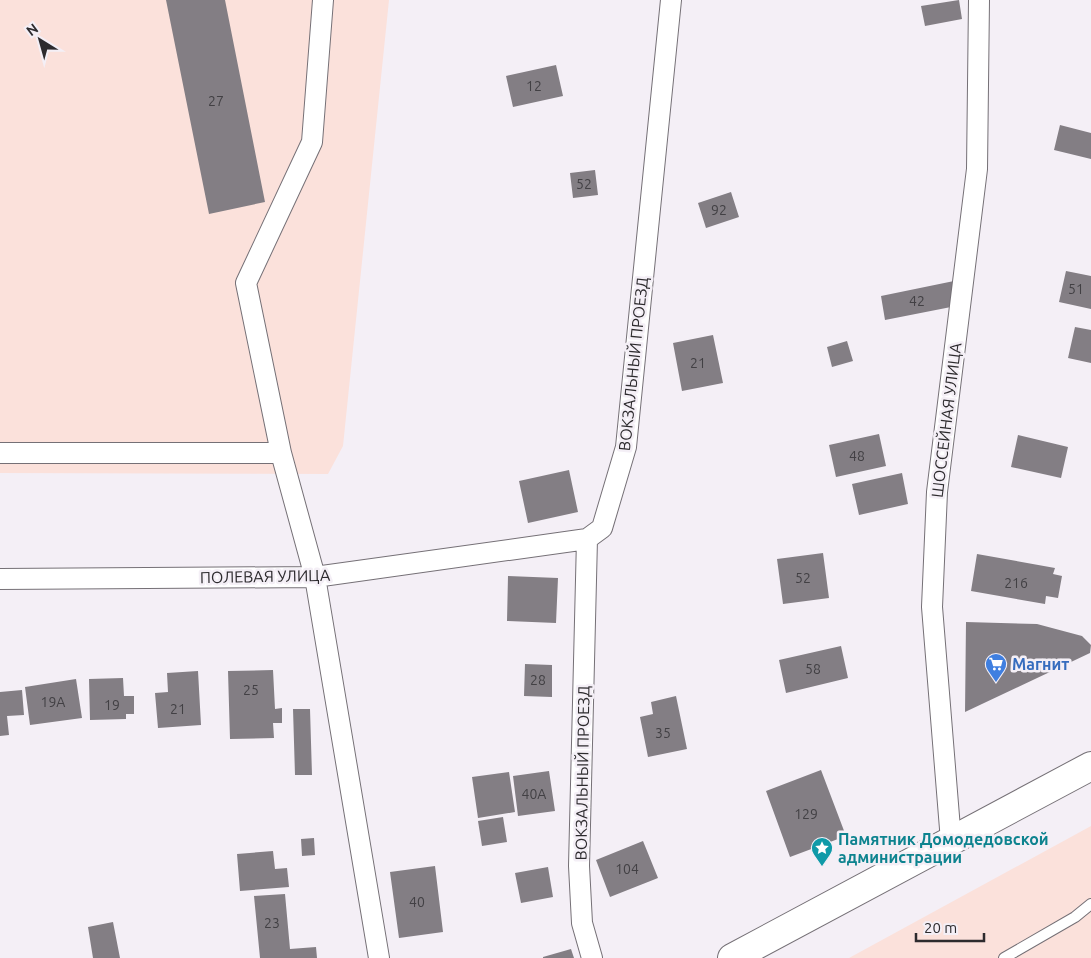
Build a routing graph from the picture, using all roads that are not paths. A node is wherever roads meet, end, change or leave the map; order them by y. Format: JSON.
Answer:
{"nodes":[{"id":1,"x":323,"y":0,"type":"edge"},
{"id":2,"x":671,"y":0,"type":"edge"},
{"id":3,"x":979,"y":0,"type":"edge"},
{"id":4,"x":0,"y":453,"type":"edge"},
{"id":5,"x":281,"y":454,"type":"junction"},
{"id":6,"x":587,"y":539,"type":"junction"},
{"id":7,"x":315,"y":577,"type":"junction"},
{"id":8,"x":0,"y":579,"type":"edge"},
{"id":9,"x":1091,"y":766,"type":"edge"},
{"id":10,"x":951,"y":841,"type":"junction"},
{"id":11,"x":1091,"y":904,"type":"edge"},
{"id":12,"x":379,"y":958,"type":"edge"},
{"id":13,"x":592,"y":958,"type":"edge"},
{"id":14,"x":732,"y":958,"type":"edge"},
{"id":15,"x":1004,"y":958,"type":"edge"}],
"edges":[{"from":1,"to":5,"type":"street"},
{"from":2,"to":6,"type":"street","name":"ВОКЗАЛЬНЫЙ ПРОЕЗД"},
{"from":3,"to":10,"type":"street","name":"ШОССЕЙНАЯ УЛИЦА"},
{"from":4,"to":5,"type":"street"},
{"from":5,"to":7,"type":"street"},
{"from":6,"to":7,"type":"street","name":"ПОЛЕВАЯ УЛИЦА"},
{"from":6,"to":13,"type":"street","name":"ВОКЗАЛЬНЫЙ ПРОЕЗД"},
{"from":7,"to":8,"type":"street","name":"ПОЛЕВАЯ УЛИЦА"},
{"from":7,"to":12,"type":"street"},
{"from":9,"to":10,"type":"main road"},
{"from":10,"to":14,"type":"main road"},
{"from":11,"to":15,"type":"lane"}]}
